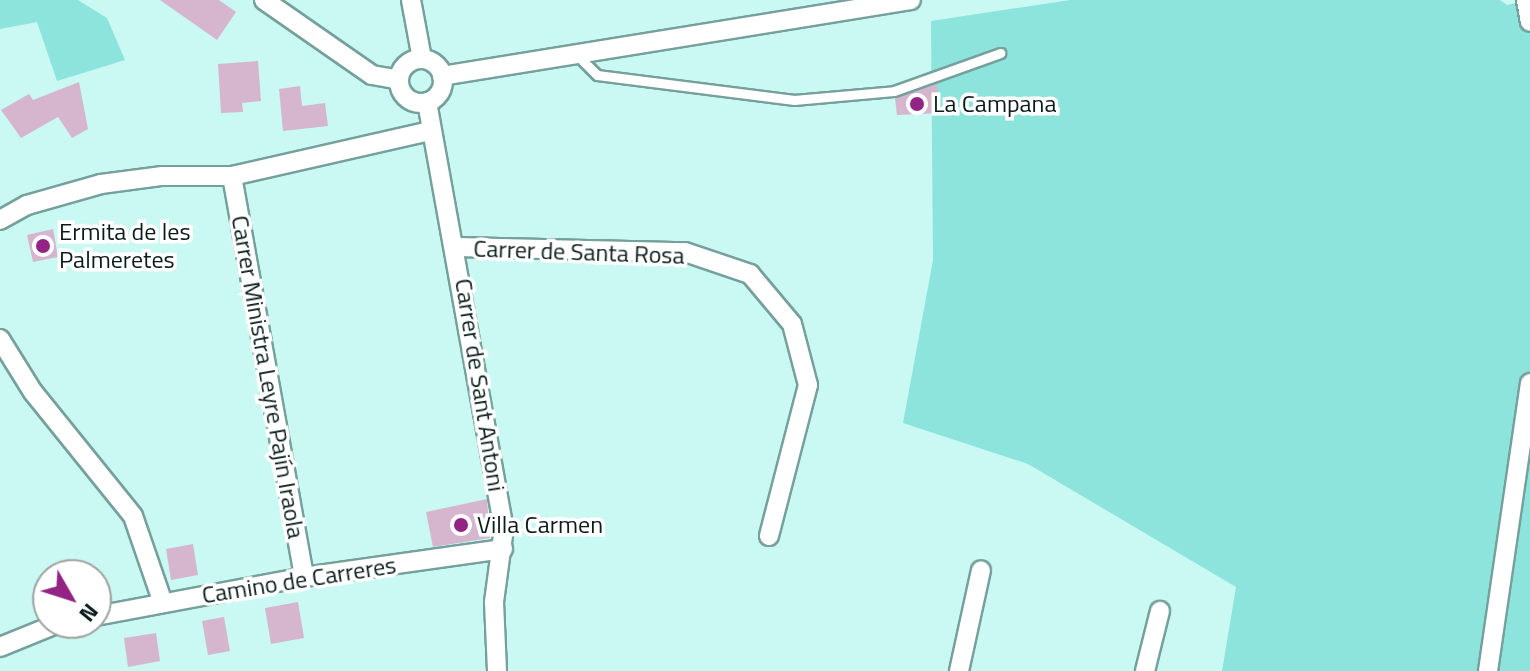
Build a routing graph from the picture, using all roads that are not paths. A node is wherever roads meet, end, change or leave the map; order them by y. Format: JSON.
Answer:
{"nodes":[{"id":1,"x":264,"y":0,"type":"edge"},
{"id":2,"x":411,"y":0,"type":"edge"},
{"id":3,"x":911,"y":0,"type":"edge"},
{"id":4,"x":1526,"y":0,"type":"edge"},
{"id":5,"x":1530,"y":22,"type":"edge"},
{"id":6,"x":1000,"y":53,"type":"dead end"},
{"id":7,"x":577,"y":55,"type":"junction"},
{"id":8,"x":422,"y":59,"type":"junction"},
{"id":9,"x":442,"y":76,"type":"junction"},
{"id":10,"x":399,"y":80,"type":"junction"},
{"id":11,"x":427,"y":102,"type":"junction"},
{"id":12,"x":430,"y":131,"type":"junction"},
{"id":13,"x":232,"y":176,"type":"junction"},
{"id":14,"x":0,"y":220,"type":"edge"},
{"id":15,"x":457,"y":247,"type":"junction"},
{"id":16,"x":0,"y":339,"type":"edge"},
{"id":17,"x":1530,"y":383,"type":"edge"},
{"id":18,"x":1523,"y":481,"type":"edge"},
{"id":19,"x":769,"y":536,"type":"dead end"},
{"id":20,"x":503,"y":549,"type":"junction"},
{"id":21,"x":981,"y":570,"type":"dead end"},
{"id":22,"x":304,"y":577,"type":"junction"},
{"id":23,"x":163,"y":603,"type":"junction"},
{"id":24,"x":1160,"y":611,"type":"dead end"},
{"id":25,"x":112,"y":613,"type":"edge"},
{"id":26,"x":32,"y":634,"type":"edge"},
{"id":27,"x":0,"y":647,"type":"edge"},
{"id":28,"x":497,"y":671,"type":"edge"},
{"id":29,"x":959,"y":671,"type":"edge"},
{"id":30,"x":1145,"y":671,"type":"edge"},
{"id":31,"x":1488,"y":671,"type":"edge"}],
"edges":[{"from":1,"to":10,"type":"street"},
{"from":2,"to":8,"type":"street"},
{"from":3,"to":7,"type":"street"},
{"from":4,"to":5,"type":"street"},
{"from":6,"to":7,"type":"lane"},
{"from":7,"to":9,"type":"street"},
{"from":8,"to":9,"type":"street"},
{"from":8,"to":10,"type":"street"},
{"from":9,"to":11,"type":"street"},
{"from":10,"to":11,"type":"street"},
{"from":11,"to":12,"type":"street","name":"Carrer de Sant Antoni"},
{"from":12,"to":13,"type":"street"},
{"from":12,"to":15,"type":"street","name":"Carrer de Sant Antoni"},
{"from":13,"to":14,"type":"street"},
{"from":13,"to":22,"type":"street","name":"Carrer Ministra Leyre Pajín Iraola"},
{"from":15,"to":19,"type":"street","name":"Carrer de Santa Rosa"},
{"from":15,"to":20,"type":"street","name":"Carrer de Sant Antoni"},
{"from":16,"to":23,"type":"street"},
{"from":17,"to":18,"type":"street"},
{"from":18,"to":31,"type":"street"},
{"from":20,"to":22,"type":"street","name":"Camino de Carreres"},
{"from":20,"to":28,"type":"street","name":"Carrer de Sant Antoni"},
{"from":21,"to":29,"type":"street"},
{"from":22,"to":23,"type":"street","name":"Camino de Carreres"},
{"from":23,"to":25,"type":"street","name":"Camino de Carreres"},
{"from":24,"to":30,"type":"street"},
{"from":26,"to":27,"type":"street"}]}
